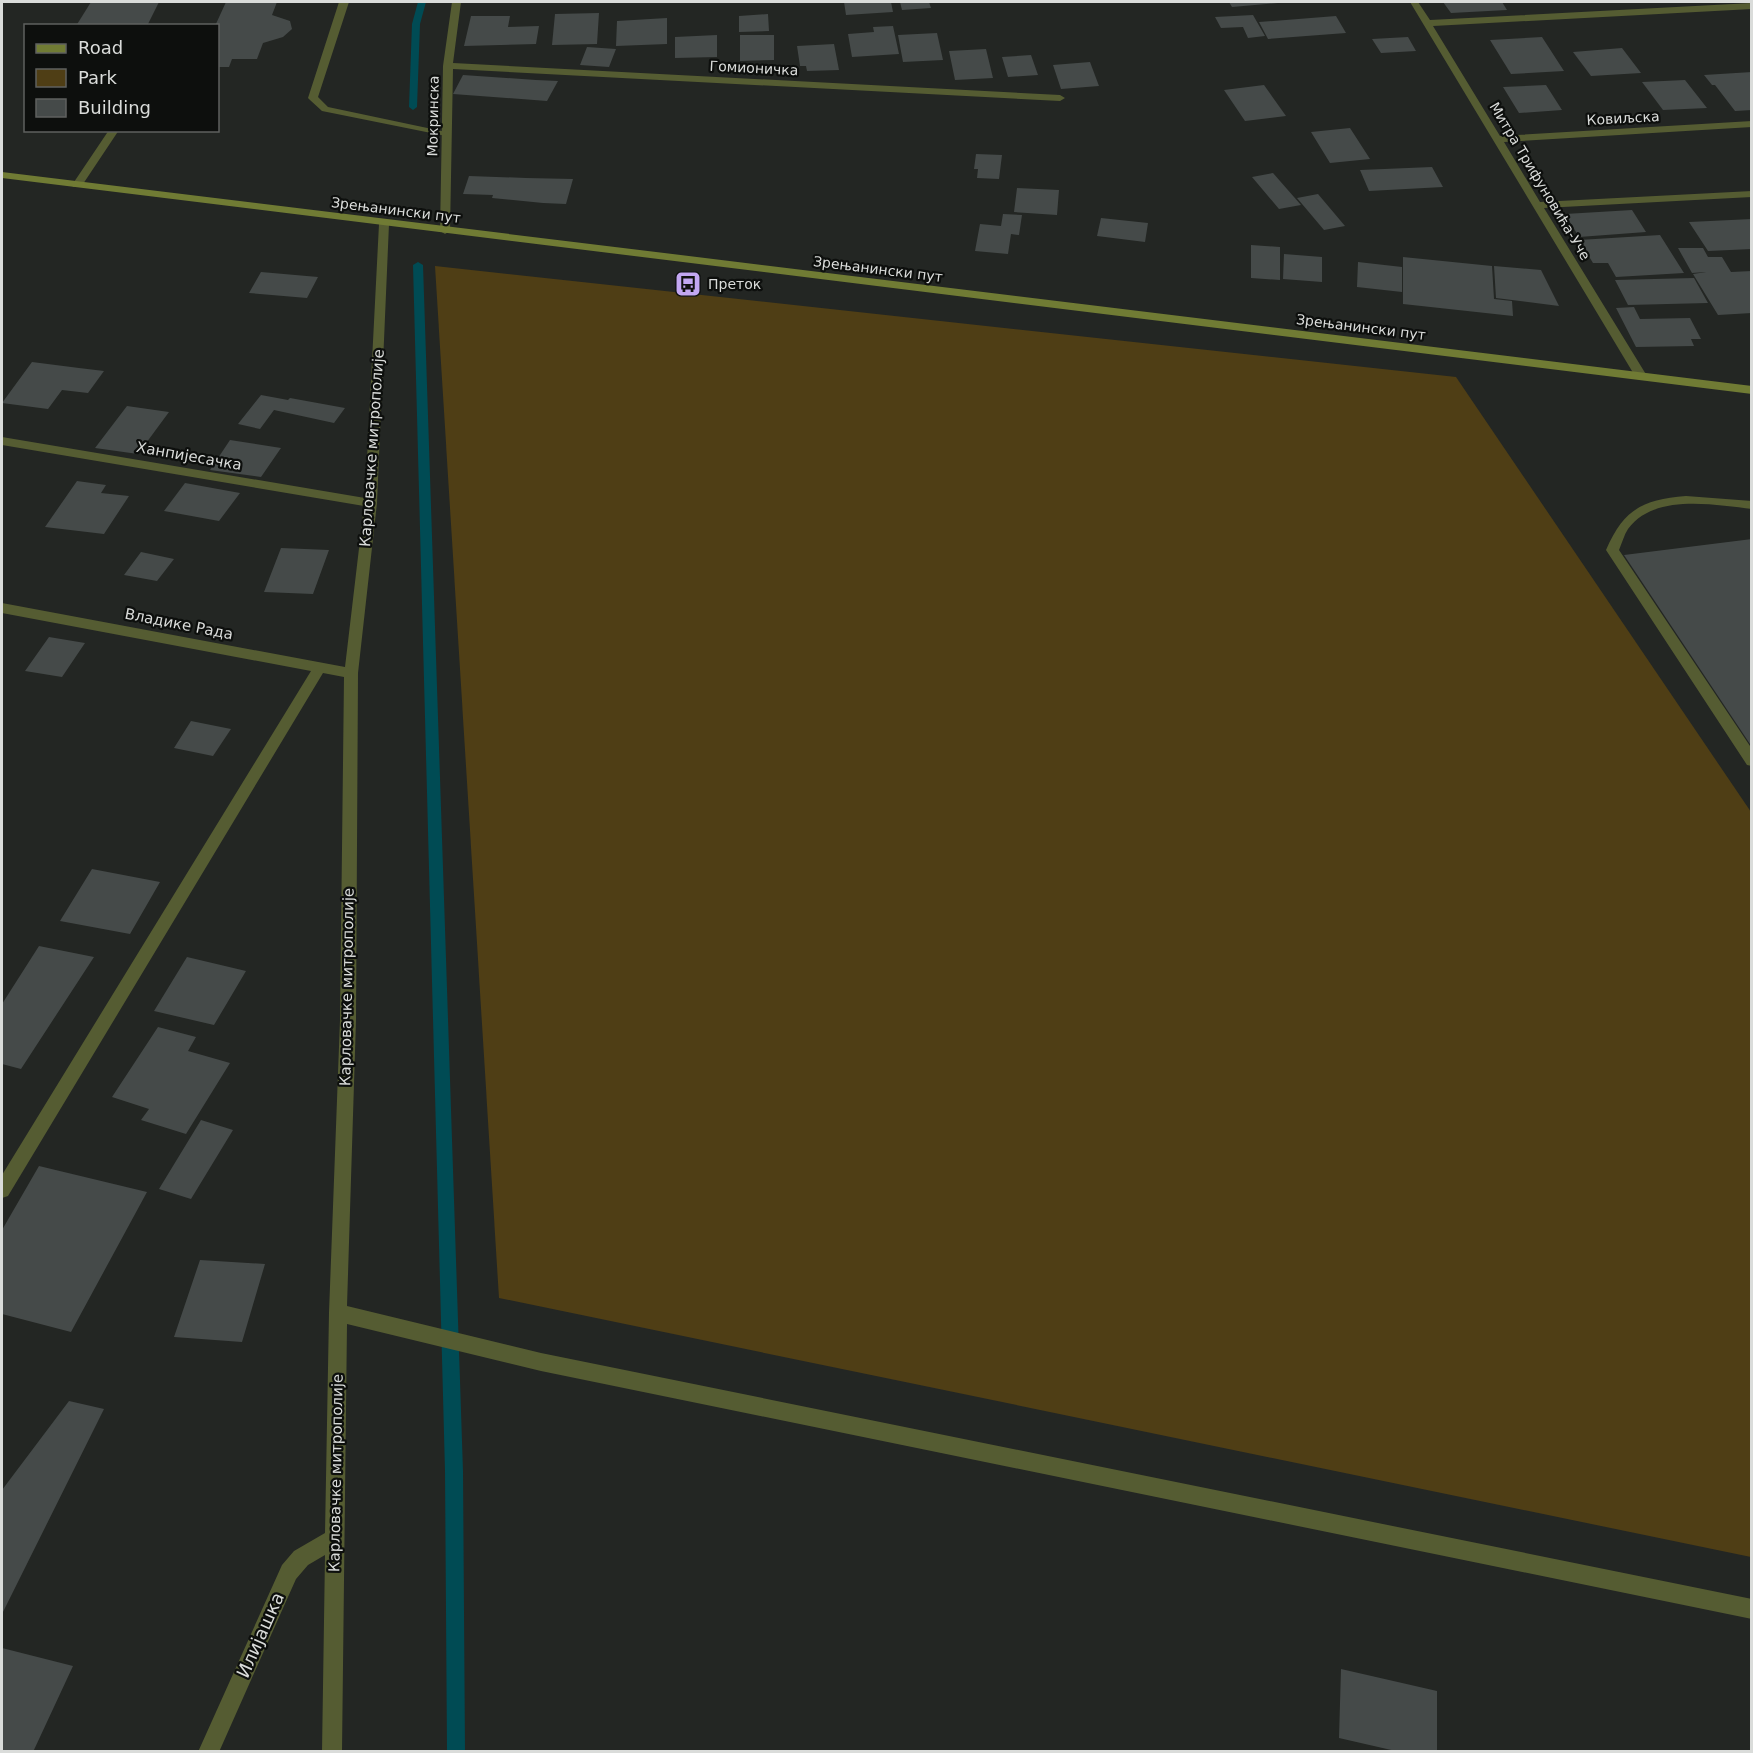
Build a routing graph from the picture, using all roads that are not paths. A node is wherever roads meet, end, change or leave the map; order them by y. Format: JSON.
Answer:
{"nodes":[{"id":1,"x":344,"y":2,"type":"edge"},
{"id":2,"x":456,"y":2,"type":"edge"},
{"id":3,"x":1414,"y":2,"type":"edge"},
{"id":4,"x":1752,"y":6,"type":"edge"},
{"id":5,"x":1429,"y":23,"type":"junction"},
{"id":6,"x":448,"y":66,"type":"junction"},
{"id":7,"x":1060,"y":98,"type":"dead end"},
{"id":8,"x":1752,"y":124,"type":"edge"},
{"id":9,"x":113,"y":132,"type":"edge"},
{"id":10,"x":447,"y":135,"type":"junction"},
{"id":11,"x":1497,"y":139,"type":"junction"},
{"id":12,"x":2,"y":175,"type":"edge"},
{"id":13,"x":77,"y":184,"type":"junction"},
{"id":14,"x":1752,"y":194,"type":"edge"},
{"id":15,"x":1536,"y":205,"type":"junction"},
{"id":16,"x":384,"y":224,"type":"junction"},
{"id":17,"x":445,"y":231,"type":"junction"},
{"id":18,"x":1641,"y":376,"type":"junction"},
{"id":19,"x":1752,"y":390,"type":"edge"},
{"id":20,"x":2,"y":441,"type":"edge"},
{"id":21,"x":371,"y":503,"type":"junction"},
{"id":22,"x":1752,"y":505,"type":"edge"},
{"id":23,"x":2,"y":608,"type":"edge"},
{"id":24,"x":320,"y":667,"type":"junction"},
{"id":25,"x":351,"y":673,"type":"junction"},
{"id":26,"x":1752,"y":761,"type":"edge"},
{"id":27,"x":2,"y":1191,"type":"edge"},
{"id":28,"x":338,"y":1313,"type":"junction"},
{"id":29,"x":335,"y":1538,"type":"junction"},
{"id":30,"x":1752,"y":1609,"type":"edge"},
{"id":31,"x":208,"y":1752,"type":"edge"},
{"id":32,"x":332,"y":1752,"type":"edge"}],
"edges":[{"from":1,"to":10,"type":"street"},
{"from":2,"to":6,"type":"street","name":"Мокринска"},
{"from":3,"to":5,"type":"street","name":"Митра Трифуновића-Уче"},
{"from":4,"to":5,"type":"street"},
{"from":5,"to":11,"type":"street","name":"Митра Трифуновића-Уче"},
{"from":6,"to":7,"type":"street","name":"Гомионичка"},
{"from":6,"to":10,"type":"street","name":"Мокринска"},
{"from":8,"to":11,"type":"street","name":"Ковиљска"},
{"from":9,"to":13,"type":"street"},
{"from":10,"to":17,"type":"street","name":"Мокринска"},
{"from":11,"to":15,"type":"street","name":"Митра Трифуновића-Уче"},
{"from":12,"to":13,"type":"main road","name":"Зрењанински пут"},
{"from":13,"to":16,"type":"main road","name":"Зрењанински пут"},
{"from":14,"to":15,"type":"street"},
{"from":15,"to":18,"type":"street","name":"Митра Трифуновића-Уче"},
{"from":16,"to":17,"type":"main road","name":"Зрењанински пут"},
{"from":16,"to":21,"type":"street","name":"Карловачке митрополије"},
{"from":17,"to":18,"type":"main road","name":"Зрењанински пут"},
{"from":18,"to":19,"type":"main road","name":"Зрењанински пут"},
{"from":20,"to":21,"type":"street","name":"Ханпијесачка"},
{"from":21,"to":25,"type":"street","name":"Карловачке митрополије"},
{"from":22,"to":26,"type":"street"},
{"from":23,"to":24,"type":"street","name":"Владике Рада"},
{"from":24,"to":25,"type":"street","name":"Владике Рада"},
{"from":24,"to":27,"type":"street"},
{"from":25,"to":28,"type":"street","name":"Карловачке митрополије"},
{"from":28,"to":29,"type":"street","name":"Карловачке митрополије"},
{"from":28,"to":30,"type":"street"},
{"from":29,"to":31,"type":"street","name":"Илијашка"},
{"from":29,"to":32,"type":"street","name":"Карловачке митрополије"}]}
